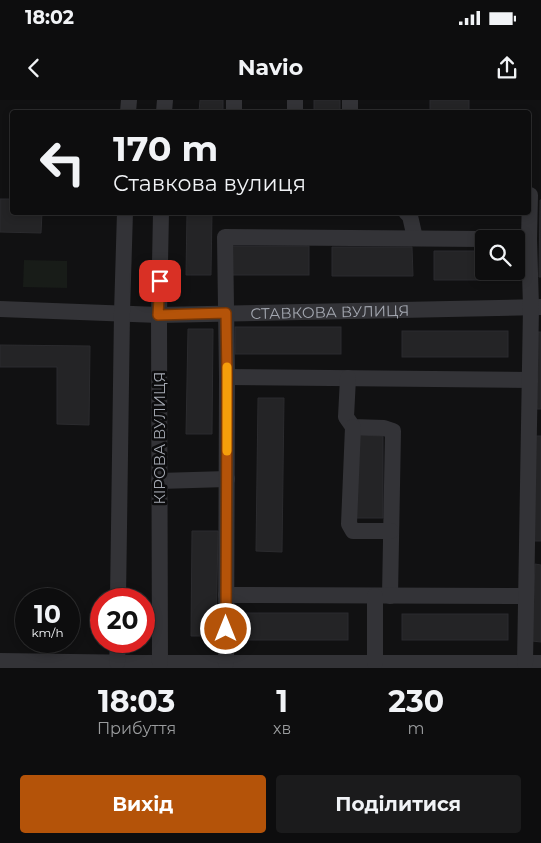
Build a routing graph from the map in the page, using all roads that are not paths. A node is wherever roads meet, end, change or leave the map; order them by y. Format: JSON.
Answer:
{"nodes":[{"id":1,"x":125,"y":215,"type":"edge"},
{"id":2,"x":161,"y":215,"type":"edge"},
{"id":3,"x":409,"y":215,"type":"edge"},
{"id":4,"x":527,"y":215,"type":"edge"},
{"id":5,"x":524,"y":230,"type":"edge"},
{"id":6,"x":415,"y":238,"type":"junction"},
{"id":7,"x":475,"y":239,"type":"edge"},
{"id":8,"x":525,"y":249,"type":"edge"},
{"id":9,"x":536,"y":307,"type":"edge"},
{"id":10,"x":0,"y":309,"type":"edge"},
{"id":11,"x":122,"y":313,"type":"junction"},
{"id":12,"x":226,"y":313,"type":"junction"},
{"id":13,"x":158,"y":315,"type":"junction"},
{"id":14,"x":227,"y":377,"type":"junction"},
{"id":15,"x":348,"y":378,"type":"junction"},
{"id":16,"x":530,"y":380,"type":"junction"},
{"id":17,"x":353,"y":427,"type":"junction"},
{"id":18,"x":227,"y":479,"type":"junction"},
{"id":19,"x":159,"y":481,"type":"junction"},
{"id":20,"x":391,"y":531,"type":"junction"},
{"id":21,"x":118,"y":588,"type":"edge"},
{"id":22,"x":226,"y":595,"type":"junction"},
{"id":23,"x":383,"y":596,"type":"junction"},
{"id":24,"x":526,"y":596,"type":"junction"},
{"id":25,"x":118,"y":653,"type":"edge"},
{"id":26,"x":0,"y":661,"type":"edge"},
{"id":27,"x":118,"y":662,"type":"junction"},
{"id":28,"x":160,"y":663,"type":"junction"},
{"id":29,"x":226,"y":663,"type":"junction"},
{"id":30,"x":375,"y":663,"type":"junction"},
{"id":31,"x":533,"y":663,"type":"edge"},
{"id":32,"x":143,"y":665,"type":"edge"}],
"edges":[{"from":1,"to":11,"type":"street"},
{"from":2,"to":13,"type":"street","name":"КІРОВА ВУЛИЦЯ"},
{"from":3,"to":6,"type":"street"},
{"from":4,"to":5,"type":"street"},
{"from":6,"to":7,"type":"street"},
{"from":6,"to":12,"type":"street"},
{"from":8,"to":9,"type":"street"},
{"from":9,"to":12,"type":"street","name":"СТАВКОВА ВУЛИЦЯ"},
{"from":9,"to":16,"type":"street"},
{"from":10,"to":11,"type":"street","name":"СТАВКОВА ВУЛИЦЯ"},
{"from":11,"to":13,"type":"street","name":"СТАВКОВА ВУЛИЦЯ"},
{"from":11,"to":21,"type":"street"},
{"from":12,"to":13,"type":"street","name":"СТАВКОВА ВУЛИЦЯ"},
{"from":12,"to":14,"type":"street"},
{"from":13,"to":19,"type":"street","name":"КІРОВА ВУЛИЦЯ"},
{"from":14,"to":15,"type":"street"},
{"from":14,"to":18,"type":"street"},
{"from":15,"to":16,"type":"street"},
{"from":15,"to":17,"type":"street"},
{"from":16,"to":24,"type":"street"},
{"from":17,"to":20,"type":"street"},
{"from":17,"to":20,"type":"street"},
{"from":18,"to":19,"type":"street"},
{"from":18,"to":22,"type":"street"},
{"from":19,"to":28,"type":"street","name":"КІРОВА ВУЛИЦЯ"},
{"from":20,"to":23,"type":"street"},
{"from":22,"to":23,"type":"street"},
{"from":22,"to":29,"type":"street"},
{"from":23,"to":24,"type":"street"},
{"from":23,"to":30,"type":"street"},
{"from":24,"to":31,"type":"street"},
{"from":25,"to":27,"type":"street"},
{"from":26,"to":27,"type":"street"},
{"from":27,"to":32,"type":"street"},
{"from":28,"to":29,"type":"street"},
{"from":28,"to":32,"type":"street"},
{"from":29,"to":30,"type":"street"},
{"from":30,"to":31,"type":"street"}]}
